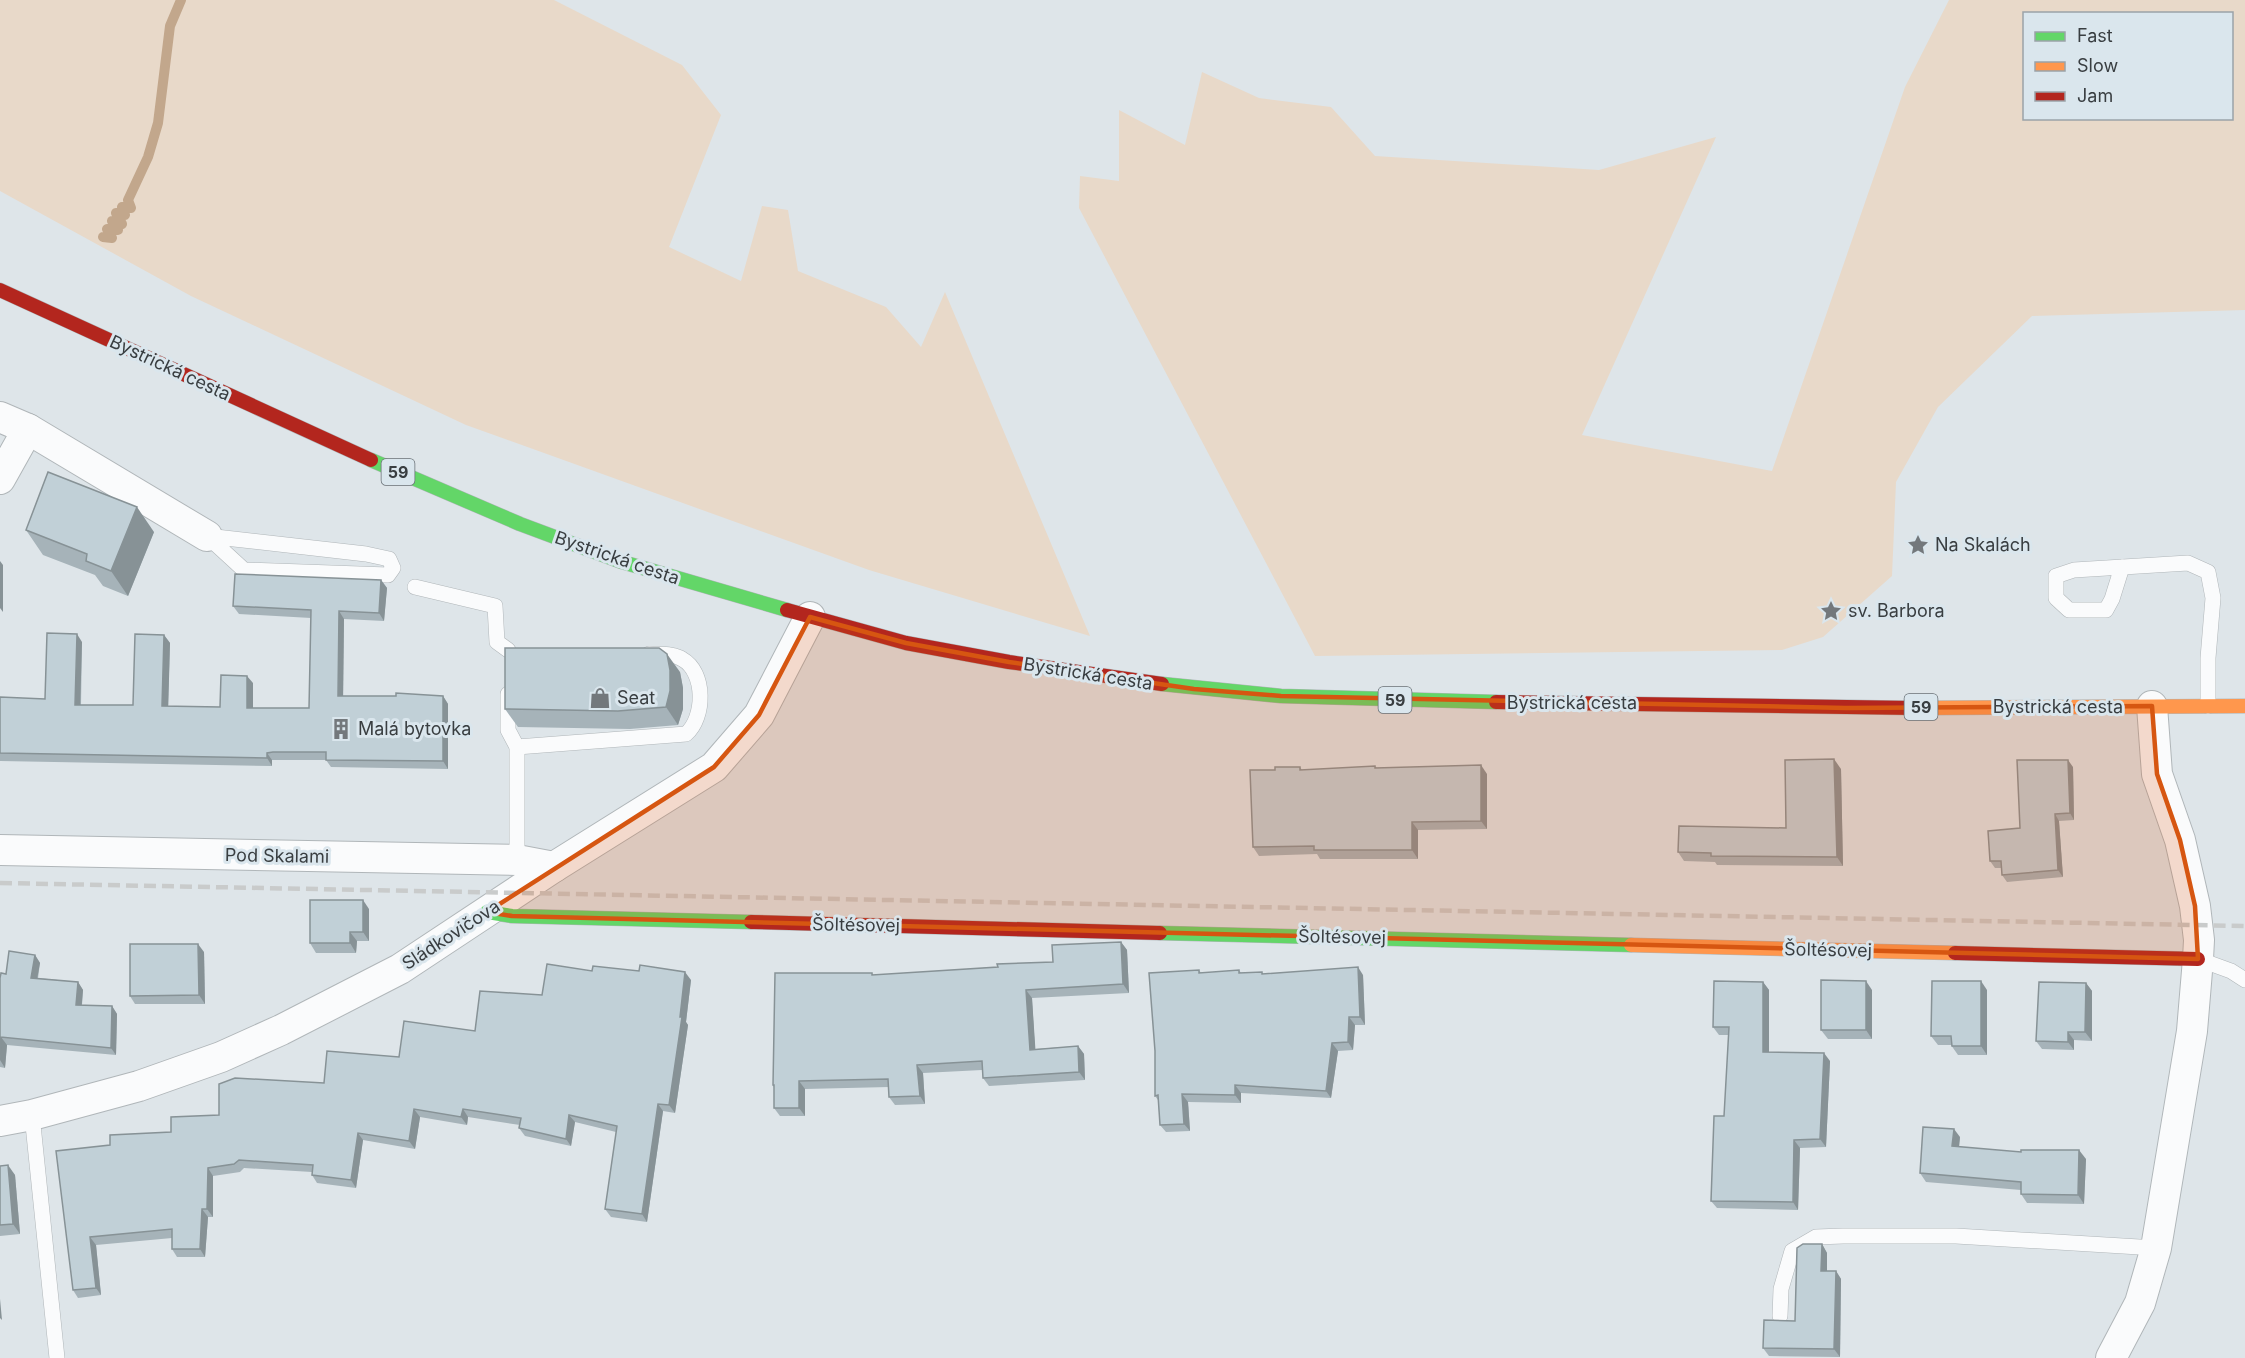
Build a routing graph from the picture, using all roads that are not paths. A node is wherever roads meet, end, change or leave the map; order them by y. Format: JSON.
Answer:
{"nodes":[{"id":1,"x":0,"y":290,"type":"edge"},
{"id":2,"x":0,"y":417,"type":"edge"},
{"id":3,"x":28,"y":429,"type":"junction"},
{"id":4,"x":0,"y":479,"type":"edge"},
{"id":5,"x":207,"y":536,"type":"junction"},
{"id":6,"x":2122,"y":567,"type":"junction"},
{"id":7,"x":415,"y":587,"type":"dead end"},
{"id":8,"x":810,"y":617,"type":"junction"},
{"id":9,"x":639,"y":653,"type":"edge"},
{"id":10,"x":512,"y":654,"type":"edge"},
{"id":11,"x":508,"y":685,"type":"edge"},
{"id":12,"x":2152,"y":706,"type":"junction"},
{"id":13,"x":2208,"y":706,"type":"junction"},
{"id":14,"x":2245,"y":706,"type":"edge"},
{"id":15,"x":517,"y":747,"type":"junction"},
{"id":16,"x":0,"y":850,"type":"edge"},
{"id":17,"x":517,"y":860,"type":"junction"},
{"id":18,"x":554,"y":867,"type":"junction"},
{"id":19,"x":487,"y":912,"type":"junction"},
{"id":20,"x":2198,"y":959,"type":"junction"},
{"id":21,"x":2245,"y":980,"type":"edge"},
{"id":22,"x":32,"y":1115,"type":"junction"},
{"id":23,"x":0,"y":1121,"type":"edge"},
{"id":24,"x":2156,"y":1248,"type":"junction"},
{"id":25,"x":1780,"y":1316,"type":"dead end"},
{"id":26,"x":57,"y":1358,"type":"edge"},
{"id":27,"x":2111,"y":1358,"type":"edge"}],
"edges":[{"from":1,"to":8,"type":"main road","name":"Bystrická cesta","number":"59"},
{"from":2,"to":3,"type":"street"},
{"from":3,"to":4,"type":"street"},
{"from":3,"to":5,"type":"street"},
{"from":5,"to":5,"type":"lane"},
{"from":6,"to":6,"type":"lane"},
{"from":6,"to":13,"type":"lane"},
{"from":7,"to":10,"type":"lane"},
{"from":8,"to":12,"type":"main road","name":"Bystrická cesta","number":"59"},
{"from":8,"to":18,"type":"street","name":"Sládkovičova"},
{"from":9,"to":15,"type":"lane"},
{"from":11,"to":15,"type":"lane"},
{"from":12,"to":13,"type":"main road","name":"Bystrická cesta","number":"59"},
{"from":12,"to":20,"type":"street"},
{"from":13,"to":14,"type":"main road","name":"Bystrická cesta","number":"59"},
{"from":15,"to":17,"type":"lane"},
{"from":16,"to":17,"type":"street","name":"Pod Skalami"},
{"from":17,"to":18,"type":"street","name":"Pod Skalami"},
{"from":18,"to":19,"type":"street","name":"Sládkovičova"},
{"from":19,"to":20,"type":"main road","name":"Šoltésovej"},
{"from":19,"to":22,"type":"street","name":"Sládkovičova"},
{"from":20,"to":21,"type":"lane"},
{"from":20,"to":24,"type":"street"},
{"from":22,"to":23,"type":"street","name":"Sládkovičova"},
{"from":22,"to":26,"type":"lane"},
{"from":24,"to":25,"type":"lane"},
{"from":24,"to":27,"type":"street"}]}
